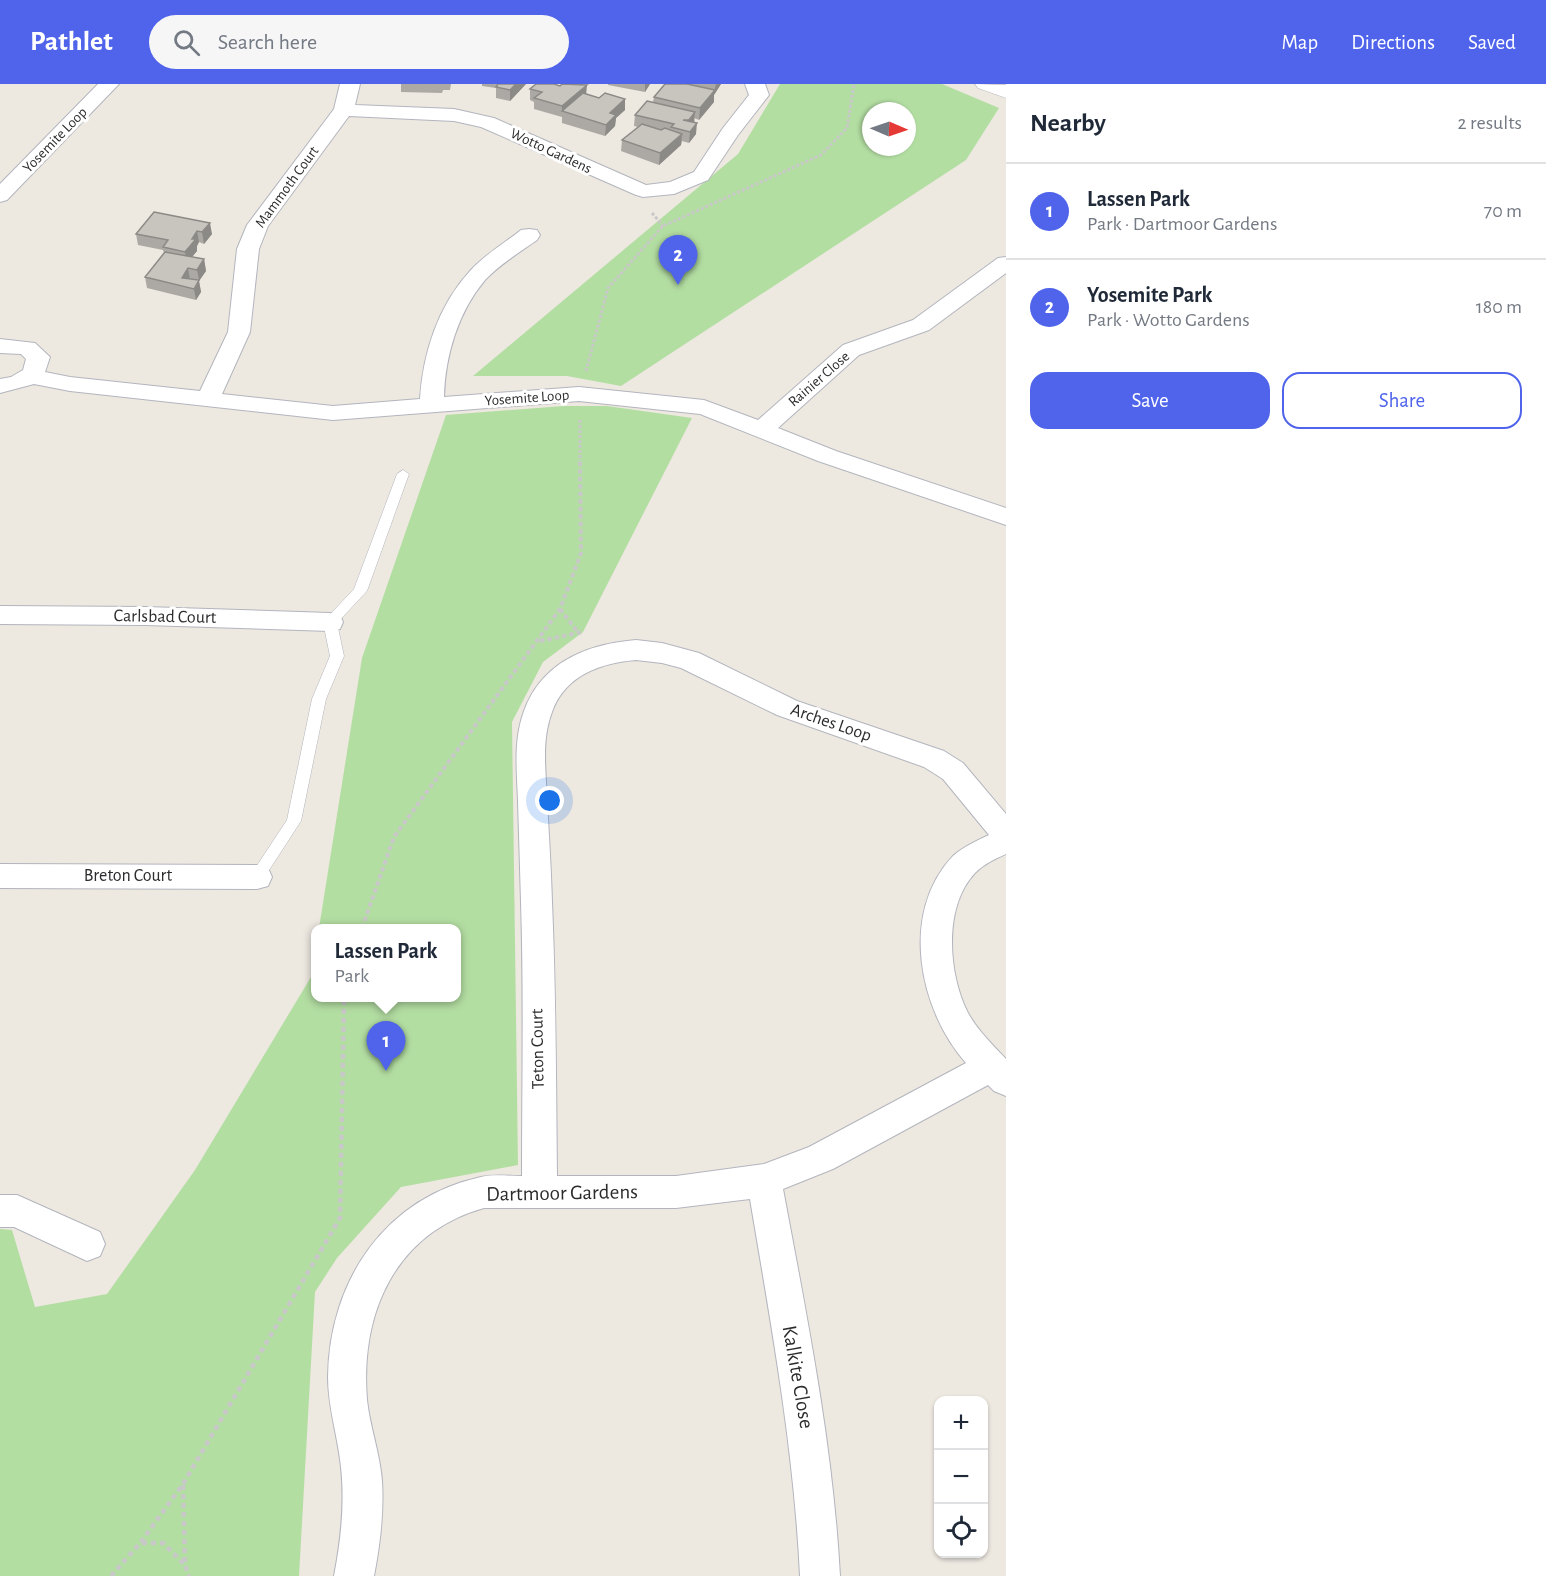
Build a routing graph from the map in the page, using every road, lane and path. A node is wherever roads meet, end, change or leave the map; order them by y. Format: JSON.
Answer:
{"nodes":[{"id":1,"x":109,"y":84,"type":"edge"},
{"id":2,"x":350,"y":84,"type":"edge"},
{"id":3,"x":755,"y":84,"type":"edge"},
{"id":4,"x":854,"y":84,"type":"edge"},
{"id":5,"x":985,"y":84,"type":"edge"},
{"id":6,"x":1006,"y":92,"type":"edge"},
{"id":7,"x":344,"y":110,"type":"junction"},
{"id":8,"x":0,"y":196,"type":"edge"},
{"id":9,"x":529,"y":235,"type":"dead end"},
{"id":10,"x":1006,"y":263,"type":"edge"},
{"id":11,"x":0,"y":346,"type":"edge"},
{"id":12,"x":31,"y":376,"type":"junction"},
{"id":13,"x":0,"y":386,"type":"edge"},
{"id":14,"x":579,"y":394,"type":"junction"},
{"id":15,"x":208,"y":399,"type":"junction"},
{"id":16,"x":432,"y":406,"type":"junction"},
{"id":17,"x":761,"y":430,"type":"junction"},
{"id":18,"x":403,"y":474,"type":"dead end"},
{"id":19,"x":1006,"y":517,"type":"edge"},
{"id":20,"x":560,"y":609,"type":"junction"},
{"id":21,"x":0,"y":615,"type":"edge"},
{"id":22,"x":330,"y":622,"type":"junction"},
{"id":23,"x":577,"y":631,"type":"dead end"},
{"id":24,"x":1006,"y":835,"type":"edge"},
{"id":25,"x":1006,"y":840,"type":"edge"},
{"id":26,"x":0,"y":876,"type":"edge"},
{"id":27,"x":256,"y":877,"type":"joint"},
{"id":28,"x":537,"y":905,"type":"joint"},
{"id":29,"x":363,"y":924,"type":"edge"},
{"id":30,"x":344,"y":1002,"type":"edge"},
{"id":31,"x":999,"y":1073,"type":"edge"},
{"id":32,"x":764,"y":1180,"type":"junction"},
{"id":33,"x":540,"y":1192,"type":"junction"},
{"id":34,"x":0,"y":1211,"type":"edge"},
{"id":35,"x":87,"y":1244,"type":"dead end"},
{"id":36,"x":183,"y":1484,"type":"junction"},
{"id":37,"x":141,"y":1542,"type":"junction"},
{"id":38,"x":185,"y":1565,"type":"junction"},
{"id":39,"x":111,"y":1576,"type":"edge"},
{"id":40,"x":189,"y":1576,"type":"edge"},
{"id":41,"x":354,"y":1576,"type":"edge"},
{"id":42,"x":820,"y":1576,"type":"edge"}],
"edges":[{"from":1,"to":8,"type":"street","name":"Yosemite Loop"},
{"from":2,"to":7,"type":"street","name":"Mammoth Court"},
{"from":3,"to":7,"type":"street","name":"Wotto Gardens"},
{"from":4,"to":14,"type":"path"},
{"from":5,"to":6,"type":"main road"},
{"from":7,"to":15,"type":"street","name":"Mammoth Court"},
{"from":9,"to":16,"type":"street"},
{"from":10,"to":17,"type":"street","name":"Rainier Close"},
{"from":11,"to":12,"type":"street"},
{"from":12,"to":13,"type":"street"},
{"from":12,"to":15,"type":"street","name":"Yosemite Loop"},
{"from":14,"to":16,"type":"street","name":"Yosemite Loop"},
{"from":14,"to":17,"type":"street","name":"Yosemite Loop"},
{"from":14,"to":20,"type":"path"},
{"from":15,"to":16,"type":"street","name":"Yosemite Loop"},
{"from":17,"to":19,"type":"street","name":"Yosemite Loop"},
{"from":18,"to":22,"type":"lane"},
{"from":20,"to":23,"type":"path"},
{"from":20,"to":29,"type":"path"},
{"from":21,"to":22,"type":"street","name":"Carlsbad Court"},
{"from":22,"to":27,"type":"lane"},
{"from":24,"to":28,"type":"street","name":"Arches Loop"},
{"from":25,"to":31,"type":"street"},
{"from":26,"to":27,"type":"street","name":"Breton Court"},
{"from":28,"to":33,"type":"street","name":"Teton Court"},
{"from":30,"to":36,"type":"path"},
{"from":31,"to":32,"type":"street","name":"Dartmoor Gardens"},
{"from":32,"to":33,"type":"street","name":"Dartmoor Gardens"},
{"from":32,"to":42,"type":"street","name":"Kalkite Close"},
{"from":33,"to":41,"type":"street","name":"Dartmoor Gardens"},
{"from":34,"to":35,"type":"street"},
{"from":36,"to":37,"type":"path"},
{"from":36,"to":38,"type":"path"},
{"from":37,"to":38,"type":"path"},
{"from":37,"to":39,"type":"path"},
{"from":38,"to":40,"type":"path"}]}
